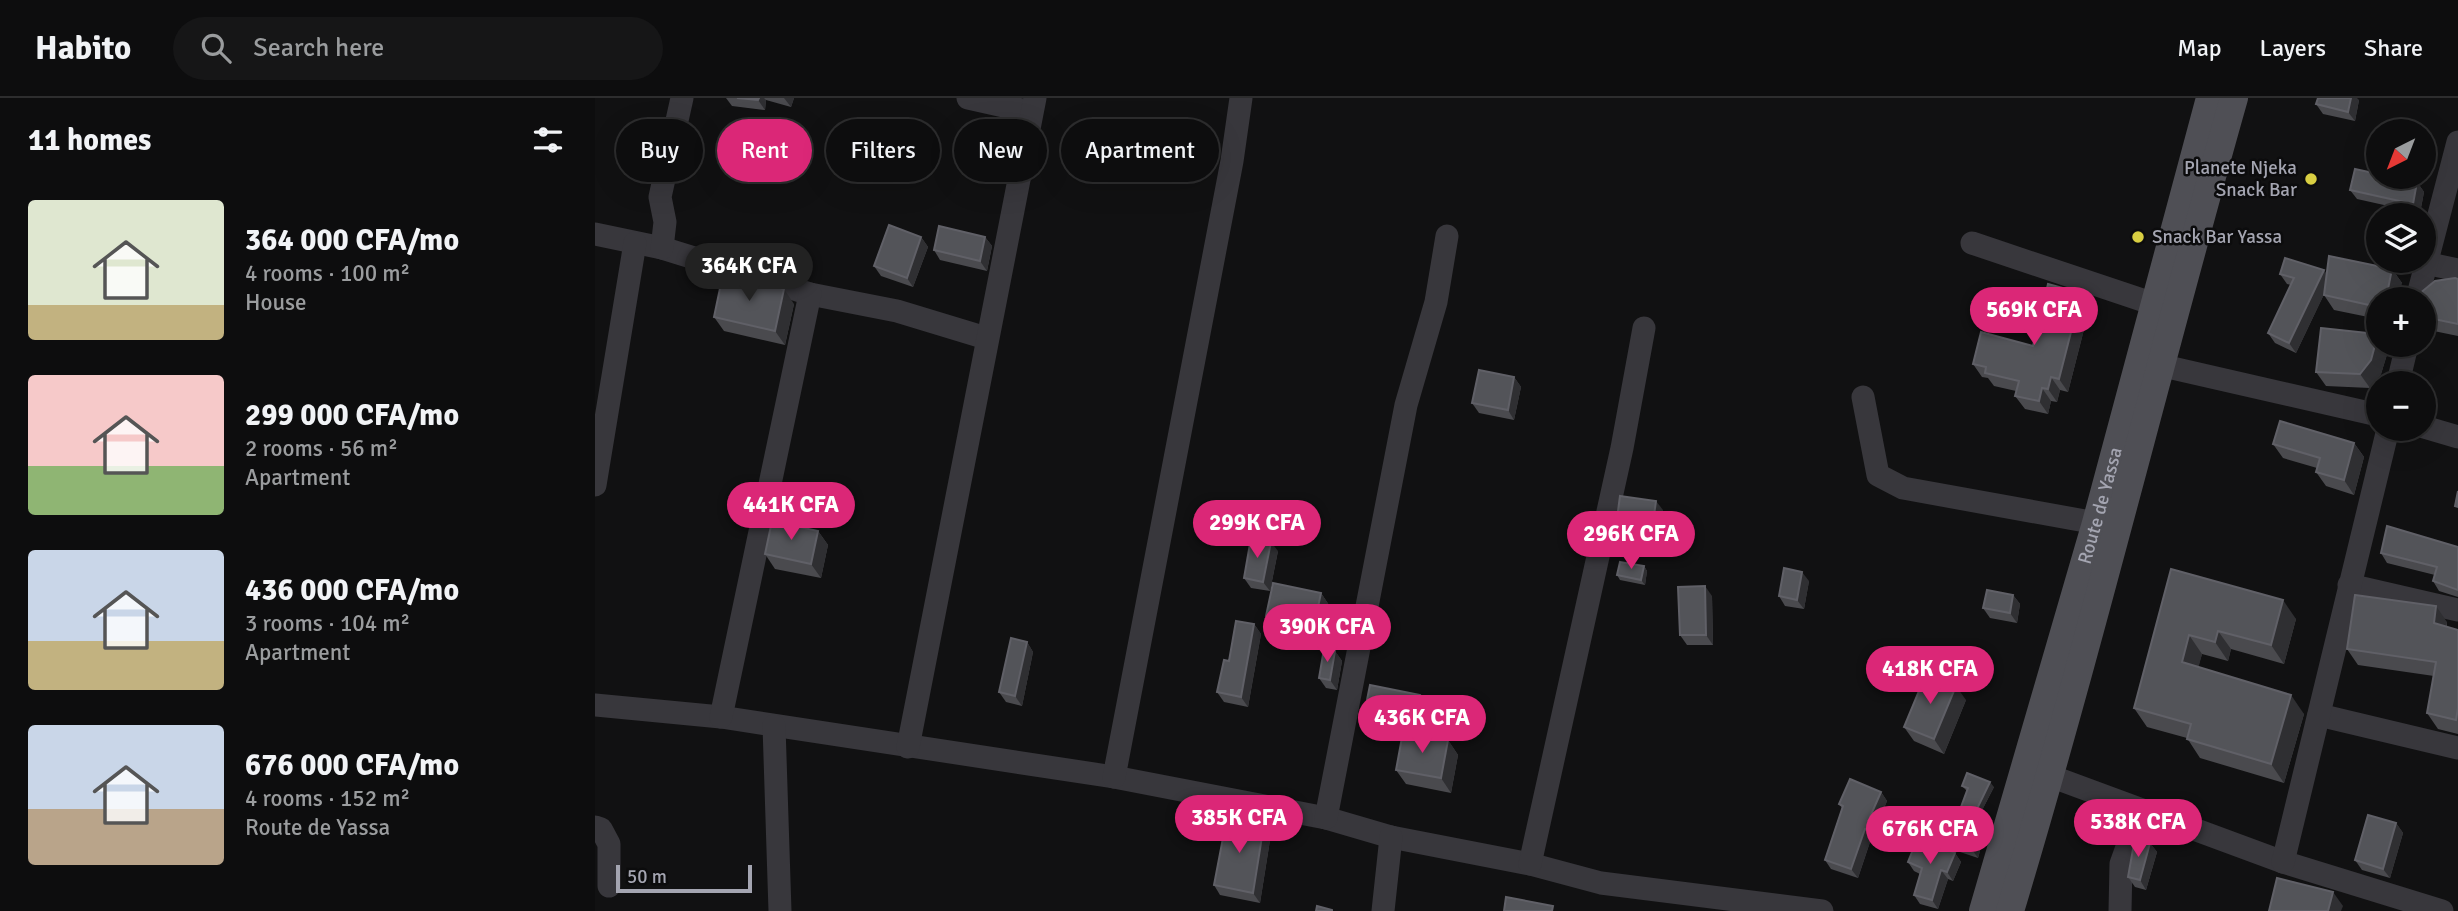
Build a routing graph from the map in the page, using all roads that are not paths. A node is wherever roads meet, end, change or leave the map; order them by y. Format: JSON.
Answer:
{"nodes":[{"id":1,"x":682,"y":98,"type":"edge"},
{"id":2,"x":968,"y":98,"type":"edge"},
{"id":3,"x":1241,"y":98,"type":"edge"},
{"id":4,"x":2210,"y":98,"type":"edge"},
{"id":5,"x":2234,"y":98,"type":"edge"},
{"id":6,"x":1033,"y":105,"type":"edge"},
{"id":7,"x":2458,"y":142,"type":"edge"},
{"id":8,"x":2436,"y":222,"type":"edge"},
{"id":9,"x":595,"y":234,"type":"edge"},
{"id":10,"x":1447,"y":236,"type":"dead end"},
{"id":11,"x":635,"y":243,"type":"junction"},
{"id":12,"x":1972,"y":243,"type":"dead end"},
{"id":13,"x":662,"y":248,"type":"junction"},
{"id":14,"x":2436,"y":265,"type":"edge"},
{"id":15,"x":2458,"y":270,"type":"edge"},
{"id":16,"x":810,"y":294,"type":"junction"},
{"id":17,"x":2154,"y":304,"type":"junction"},
{"id":18,"x":1644,"y":328,"type":"dead end"},
{"id":19,"x":986,"y":338,"type":"junction"},
{"id":20,"x":2149,"y":362,"type":"junction"},
{"id":21,"x":1863,"y":397,"type":"dead end"},
{"id":22,"x":2366,"y":412,"type":"edge"},
{"id":23,"x":2436,"y":431,"type":"edge"},
{"id":24,"x":2458,"y":437,"type":"edge"},
{"id":25,"x":2385,"y":441,"type":"edge"},
{"id":26,"x":595,"y":485,"type":"edge"},
{"id":27,"x":2096,"y":523,"type":"junction"},
{"id":28,"x":2349,"y":585,"type":"junction"},
{"id":29,"x":2458,"y":610,"type":"edge"},
{"id":30,"x":595,"y":705,"type":"edge"},
{"id":31,"x":2319,"y":715,"type":"junction"},
{"id":32,"x":721,"y":717,"type":"junction"},
{"id":33,"x":774,"y":726,"type":"junction"},
{"id":34,"x":908,"y":747,"type":"junction"},
{"id":35,"x":2458,"y":748,"type":"edge"},
{"id":36,"x":2038,"y":771,"type":"junction"},
{"id":37,"x":1114,"y":777,"type":"junction"},
{"id":38,"x":2140,"y":811,"type":"junction"},
{"id":39,"x":1326,"y":818,"type":"junction"},
{"id":40,"x":595,"y":827,"type":"edge"},
{"id":41,"x":1391,"y":837,"type":"junction"},
{"id":42,"x":2283,"y":862,"type":"junction"},
{"id":43,"x":1530,"y":864,"type":"junction"},
{"id":44,"x":609,"y":886,"type":"dead end"},
{"id":45,"x":780,"y":911,"type":"edge"},
{"id":46,"x":1383,"y":911,"type":"edge"},
{"id":47,"x":1822,"y":911,"type":"edge"},
{"id":48,"x":1983,"y":911,"type":"edge"},
{"id":49,"x":2010,"y":911,"type":"edge"},
{"id":50,"x":2120,"y":911,"type":"edge"},
{"id":51,"x":2442,"y":911,"type":"edge"}],
"edges":[{"from":1,"to":13,"type":"street"},
{"from":2,"to":6,"type":"street"},
{"from":3,"to":37,"type":"street"},
{"from":4,"to":17,"type":"main road","name":"Route de Yassa"},
{"from":5,"to":20,"type":"main road","name":"Route de Yassa"},
{"from":6,"to":19,"type":"street"},
{"from":7,"to":8,"type":"street"},
{"from":9,"to":11,"type":"street"},
{"from":10,"to":39,"type":"street"},
{"from":11,"to":13,"type":"street"},
{"from":11,"to":26,"type":"street"},
{"from":12,"to":17,"type":"street"},
{"from":13,"to":16,"type":"street"},
{"from":14,"to":15,"type":"street"},
{"from":16,"to":19,"type":"street"},
{"from":16,"to":32,"type":"street"},
{"from":17,"to":20,"type":"main road","name":"Route de Yassa"},
{"from":18,"to":43,"type":"street"},
{"from":19,"to":34,"type":"street"},
{"from":20,"to":22,"type":"street"},
{"from":20,"to":27,"type":"main road","name":"Route de Yassa"},
{"from":20,"to":36,"type":"main road","name":"Route de Yassa"},
{"from":21,"to":27,"type":"street"},
{"from":23,"to":24,"type":"street"},
{"from":25,"to":28,"type":"street"},
{"from":27,"to":36,"type":"main road","name":"Route de Yassa"},
{"from":28,"to":29,"type":"street"},
{"from":28,"to":31,"type":"street"},
{"from":30,"to":32,"type":"street"},
{"from":31,"to":35,"type":"street"},
{"from":31,"to":42,"type":"street"},
{"from":32,"to":33,"type":"street"},
{"from":33,"to":34,"type":"street"},
{"from":33,"to":45,"type":"street"},
{"from":34,"to":37,"type":"street"},
{"from":36,"to":38,"type":"street"},
{"from":36,"to":48,"type":"main road","name":"Route de Yassa"},
{"from":36,"to":49,"type":"main road","name":"Route de Yassa"},
{"from":37,"to":39,"type":"street"},
{"from":38,"to":42,"type":"street"},
{"from":38,"to":50,"type":"street"},
{"from":39,"to":41,"type":"street"},
{"from":40,"to":44,"type":"street"},
{"from":41,"to":43,"type":"street"},
{"from":41,"to":46,"type":"street"},
{"from":42,"to":51,"type":"street"},
{"from":43,"to":47,"type":"street"}]}
